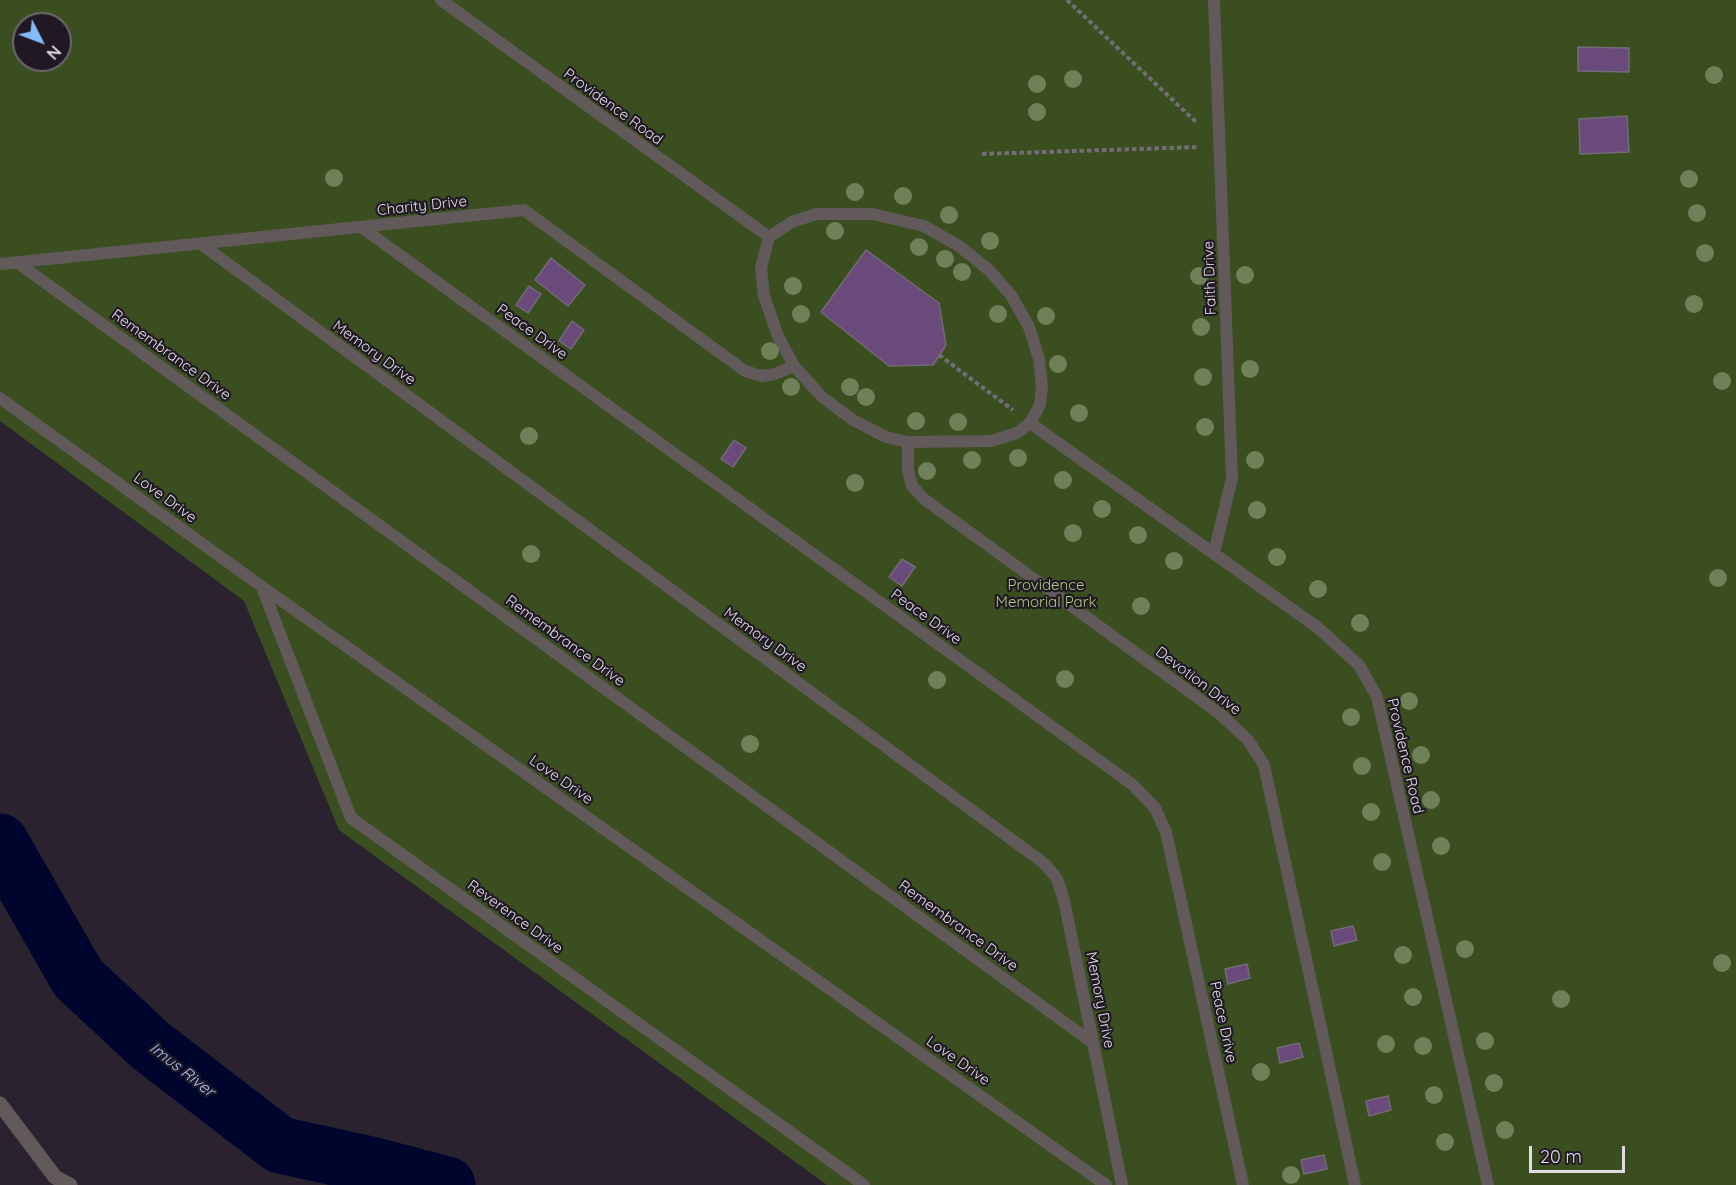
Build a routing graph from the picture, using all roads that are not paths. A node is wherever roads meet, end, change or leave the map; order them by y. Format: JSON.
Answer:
{"nodes":[{"id":1,"x":441,"y":0,"type":"edge"},
{"id":2,"x":1214,"y":0,"type":"edge"},
{"id":3,"x":361,"y":227,"type":"junction"},
{"id":4,"x":769,"y":237,"type":"junction"},
{"id":5,"x":201,"y":244,"type":"junction"},
{"id":6,"x":18,"y":262,"type":"junction"},
{"id":7,"x":0,"y":264,"type":"edge"},
{"id":8,"x":794,"y":366,"type":"junction"},
{"id":9,"x":0,"y":398,"type":"edge"},
{"id":10,"x":1030,"y":423,"type":"junction"},
{"id":11,"x":908,"y":442,"type":"junction"},
{"id":12,"x":1214,"y":553,"type":"junction"},
{"id":13,"x":261,"y":586,"type":"junction"},
{"id":14,"x":1093,"y":1043,"type":"junction"},
{"id":15,"x":0,"y":1104,"type":"edge"},
{"id":16,"x":70,"y":1185,"type":"edge"},
{"id":17,"x":864,"y":1185,"type":"edge"},
{"id":18,"x":1107,"y":1185,"type":"edge"},
{"id":19,"x":1122,"y":1185,"type":"edge"},
{"id":20,"x":1244,"y":1185,"type":"edge"},
{"id":21,"x":1355,"y":1185,"type":"edge"},
{"id":22,"x":1488,"y":1185,"type":"edge"}],
"edges":[{"from":1,"to":4,"type":"lane","name":"Providence Road"},
{"from":2,"to":12,"type":"lane","name":"Faith Drive"},
{"from":3,"to":5,"type":"lane","name":"Charity Drive"},
{"from":3,"to":8,"type":"lane","name":"Charity Drive"},
{"from":3,"to":20,"type":"lane","name":"Peace Drive"},
{"from":4,"to":8,"type":"lane"},
{"from":4,"to":10,"type":"lane"},
{"from":5,"to":6,"type":"lane","name":"Charity Drive"},
{"from":5,"to":14,"type":"lane","name":"Memory Drive"},
{"from":6,"to":7,"type":"lane","name":"Charity Drive"},
{"from":6,"to":14,"type":"lane","name":"Remembrance Drive"},
{"from":8,"to":11,"type":"lane"},
{"from":9,"to":13,"type":"lane","name":"Love Drive"},
{"from":10,"to":11,"type":"lane"},
{"from":10,"to":12,"type":"lane","name":"Providence Road"},
{"from":11,"to":21,"type":"lane","name":"Devotion Drive"},
{"from":12,"to":22,"type":"lane","name":"Providence Road"},
{"from":13,"to":17,"type":"lane","name":"Reverence Drive"},
{"from":13,"to":18,"type":"lane","name":"Love Drive"},
{"from":14,"to":19,"type":"lane","name":"Memory Drive"},
{"from":15,"to":16,"type":"street"}]}
